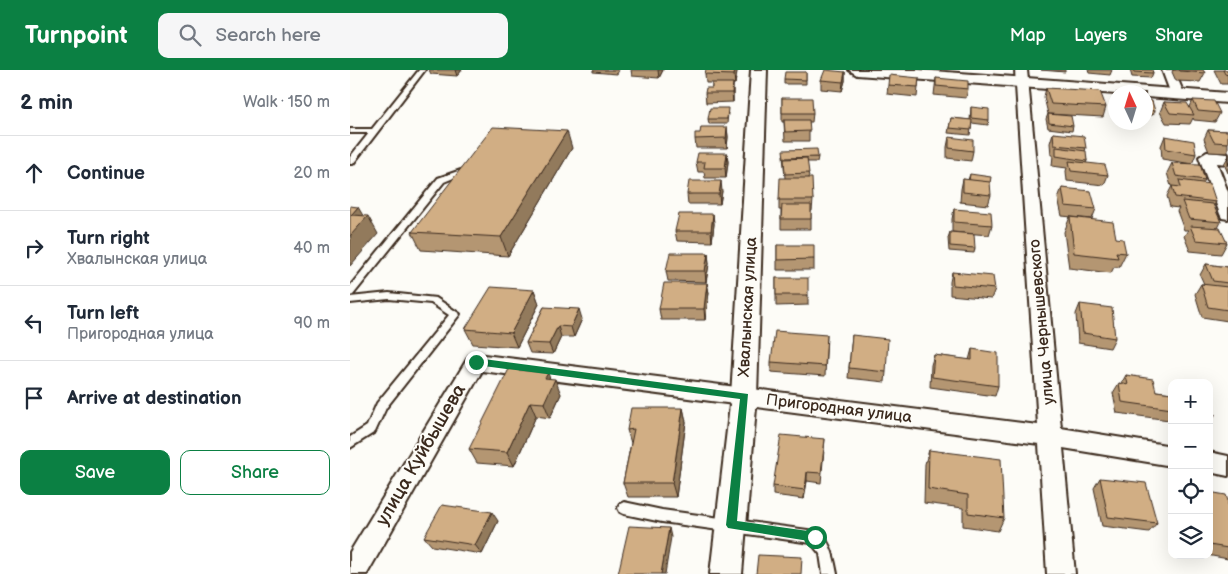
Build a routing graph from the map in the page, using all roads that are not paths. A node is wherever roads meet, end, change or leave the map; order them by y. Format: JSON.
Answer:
{"nodes":[{"id":1,"x":422,"y":70,"type":"edge"},
{"id":2,"x":759,"y":70,"type":"edge"},
{"id":3,"x":857,"y":70,"type":"edge"},
{"id":4,"x":1168,"y":70,"type":"edge"},
{"id":5,"x":1022,"y":76,"type":"edge"},
{"id":6,"x":1177,"y":94,"type":"junction"},
{"id":7,"x":1228,"y":98,"type":"edge"},
{"id":8,"x":350,"y":131,"type":"edge"},
{"id":9,"x":376,"y":131,"type":"junction"},
{"id":10,"x":1228,"y":159,"type":"edge"},
{"id":11,"x":350,"y":162,"type":"edge"},
{"id":12,"x":464,"y":172,"type":"edge"},
{"id":13,"x":1228,"y":214,"type":"edge"},
{"id":14,"x":350,"y":293,"type":"edge"},
{"id":15,"x":350,"y":300,"type":"edge"},
{"id":16,"x":476,"y":362,"type":"joint"},
{"id":17,"x":744,"y":396,"type":"junction"},
{"id":18,"x":1051,"y":436,"type":"junction"},
{"id":19,"x":350,"y":442,"type":"edge"},
{"id":20,"x":1168,"y":455,"type":"edge"},
{"id":21,"x":1213,"y":463,"type":"edge"},
{"id":22,"x":1228,"y":466,"type":"edge"},
{"id":23,"x":624,"y":508,"type":"dead end"},
{"id":24,"x":731,"y":525,"type":"junction"},
{"id":25,"x":352,"y":574,"type":"edge"},
{"id":26,"x":726,"y":574,"type":"edge"},
{"id":27,"x":830,"y":574,"type":"edge"},
{"id":28,"x":1061,"y":574,"type":"edge"}],
"edges":[{"from":1,"to":9,"type":"lane"},
{"from":2,"to":17,"type":"street","name":"Хвалынская улица"},
{"from":3,"to":5,"type":"street"},
{"from":4,"to":6,"type":"street"},
{"from":5,"to":6,"type":"street"},
{"from":5,"to":18,"type":"street","name":"улица Чернышевского"},
{"from":6,"to":7,"type":"street"},
{"from":8,"to":9,"type":"lane"},
{"from":9,"to":11,"type":"lane"},
{"from":10,"to":13,"type":"street"},
{"from":12,"to":14,"type":"lane"},
{"from":15,"to":19,"type":"lane"},
{"from":16,"to":17,"type":"street","name":"Пригородная улица"},
{"from":16,"to":25,"type":"street","name":"улица Куйбышева"},
{"from":17,"to":18,"type":"street","name":"Пригородная улица"},
{"from":17,"to":24,"type":"street","name":"Хвалынская улица"},
{"from":18,"to":20,"type":"street","name":"Пригородная улица"},
{"from":18,"to":28,"type":"street","name":"улица Чернышевского"},
{"from":21,"to":22,"type":"street"},
{"from":23,"to":24,"type":"lane"},
{"from":24,"to":26,"type":"street","name":"Хвалынская улица"},
{"from":24,"to":27,"type":"lane"}]}
